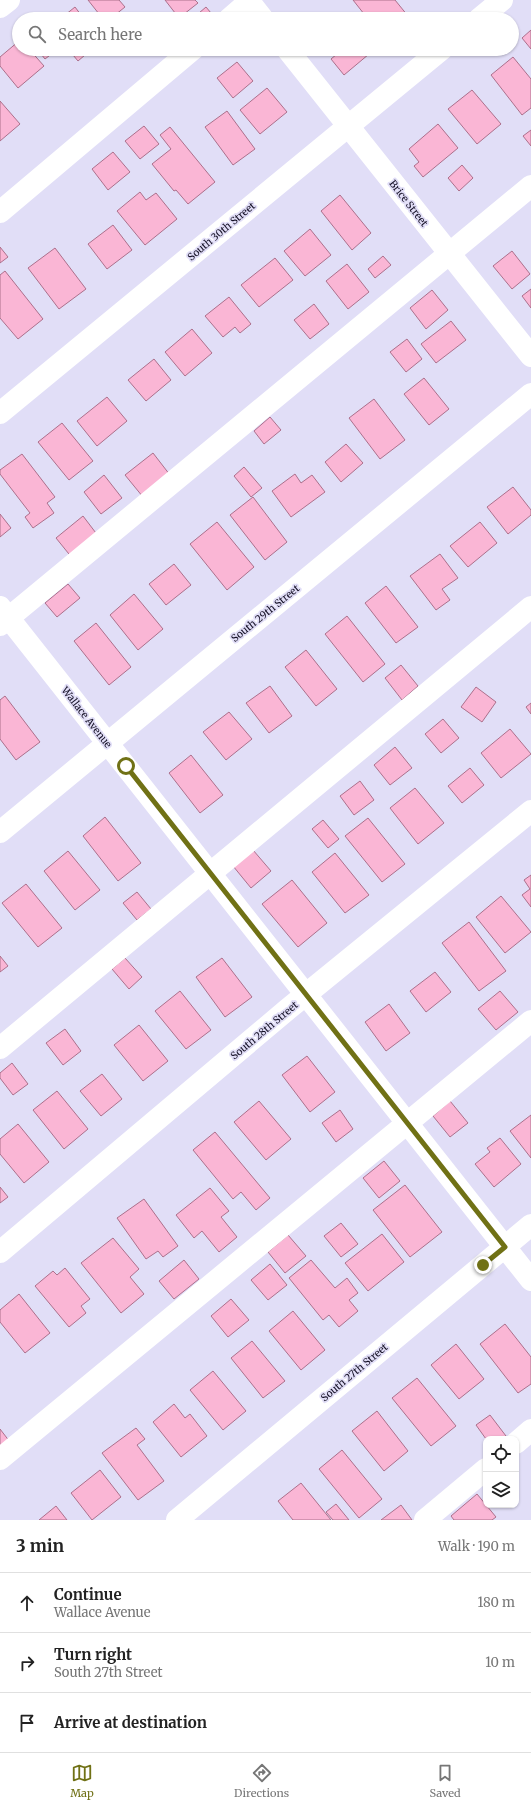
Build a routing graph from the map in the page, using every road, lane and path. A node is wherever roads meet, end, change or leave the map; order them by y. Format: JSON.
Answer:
{"nodes":[{"id":1,"x":9,"y":0,"type":"edge"},
{"id":2,"x":502,"y":0,"type":"edge"},
{"id":3,"x":249,"y":1,"type":"edge"},
{"id":4,"x":0,"y":7,"type":"edge"},
{"id":5,"x":237,"y":12,"type":"edge"},
{"id":6,"x":258,"y":12,"type":"edge"},
{"id":7,"x":487,"y":12,"type":"edge"},
{"id":8,"x":185,"y":56,"type":"edge"},
{"id":9,"x":293,"y":56,"type":"edge"},
{"id":10,"x":433,"y":56,"type":"edge"},
{"id":11,"x":348,"y":125,"type":"junction"},
{"id":12,"x":531,"y":186,"type":"edge"},
{"id":13,"x":0,"y":212,"type":"edge"},
{"id":14,"x":449,"y":253,"type":"junction"},
{"id":15,"x":531,"y":356,"type":"edge"},
{"id":16,"x":531,"y":394,"type":"edge"},
{"id":17,"x":0,"y":414,"type":"edge"},
{"id":18,"x":531,"y":607,"type":"edge"},
{"id":19,"x":3,"y":616,"type":"edge"},
{"id":20,"x":107,"y":743,"type":"junction"},
{"id":21,"x":531,"y":812,"type":"edge"},
{"id":22,"x":0,"y":832,"type":"edge"},
{"id":23,"x":210,"y":874,"type":"junction"},
{"id":24,"x":307,"y":994,"type":"junction"},
{"id":25,"x":531,"y":1021,"type":"edge"},
{"id":26,"x":0,"y":1048,"type":"edge"},
{"id":27,"x":407,"y":1123,"type":"junction"},
{"id":28,"x":531,"y":1225,"type":"edge"},
{"id":29,"x":505,"y":1247,"type":"junction"},
{"id":30,"x":0,"y":1252,"type":"edge"},
{"id":31,"x":531,"y":1280,"type":"edge"},
{"id":32,"x":531,"y":1430,"type":"edge"},
{"id":33,"x":519,"y":1440,"type":"edge"},
{"id":34,"x":0,"y":1459,"type":"edge"},
{"id":35,"x":483,"y":1472,"type":"edge"},
{"id":36,"x":177,"y":1520,"type":"edge"},
{"id":37,"x":425,"y":1520,"type":"edge"}],
"edges":[{"from":1,"to":4,"type":"street"},
{"from":2,"to":7,"type":"street"},
{"from":3,"to":5,"type":"street"},
{"from":3,"to":6,"type":"street"},
{"from":8,"to":13,"type":"street"},
{"from":9,"to":11,"type":"street","name":"Brice Street"},
{"from":10,"to":11,"type":"street","name":"South 30th Street"},
{"from":11,"to":14,"type":"street","name":"Brice Street"},
{"from":11,"to":17,"type":"street","name":"South 30th Street"},
{"from":12,"to":14,"type":"street"},
{"from":14,"to":15,"type":"street","name":"Brice Street"},
{"from":14,"to":19,"type":"street"},
{"from":16,"to":20,"type":"street","name":"South 29th Street"},
{"from":18,"to":23,"type":"street"},
{"from":19,"to":20,"type":"street","name":"Wallace Avenue"},
{"from":20,"to":22,"type":"street","name":"South 29th Street"},
{"from":20,"to":23,"type":"street","name":"Wallace Avenue"},
{"from":21,"to":24,"type":"street","name":"South 28th Street"},
{"from":23,"to":24,"type":"street","name":"Wallace Avenue"},
{"from":23,"to":26,"type":"street"},
{"from":24,"to":27,"type":"street","name":"Wallace Avenue"},
{"from":24,"to":30,"type":"street","name":"South 28th Street"},
{"from":25,"to":27,"type":"street"},
{"from":27,"to":29,"type":"street","name":"Wallace Avenue"},
{"from":27,"to":34,"type":"street"},
{"from":28,"to":29,"type":"street","name":"South 27th Street"},
{"from":29,"to":31,"type":"street","name":"Wallace Avenue"},
{"from":29,"to":36,"type":"street","name":"South 27th Street"},
{"from":32,"to":33,"type":"street"},
{"from":35,"to":37,"type":"street"}]}
